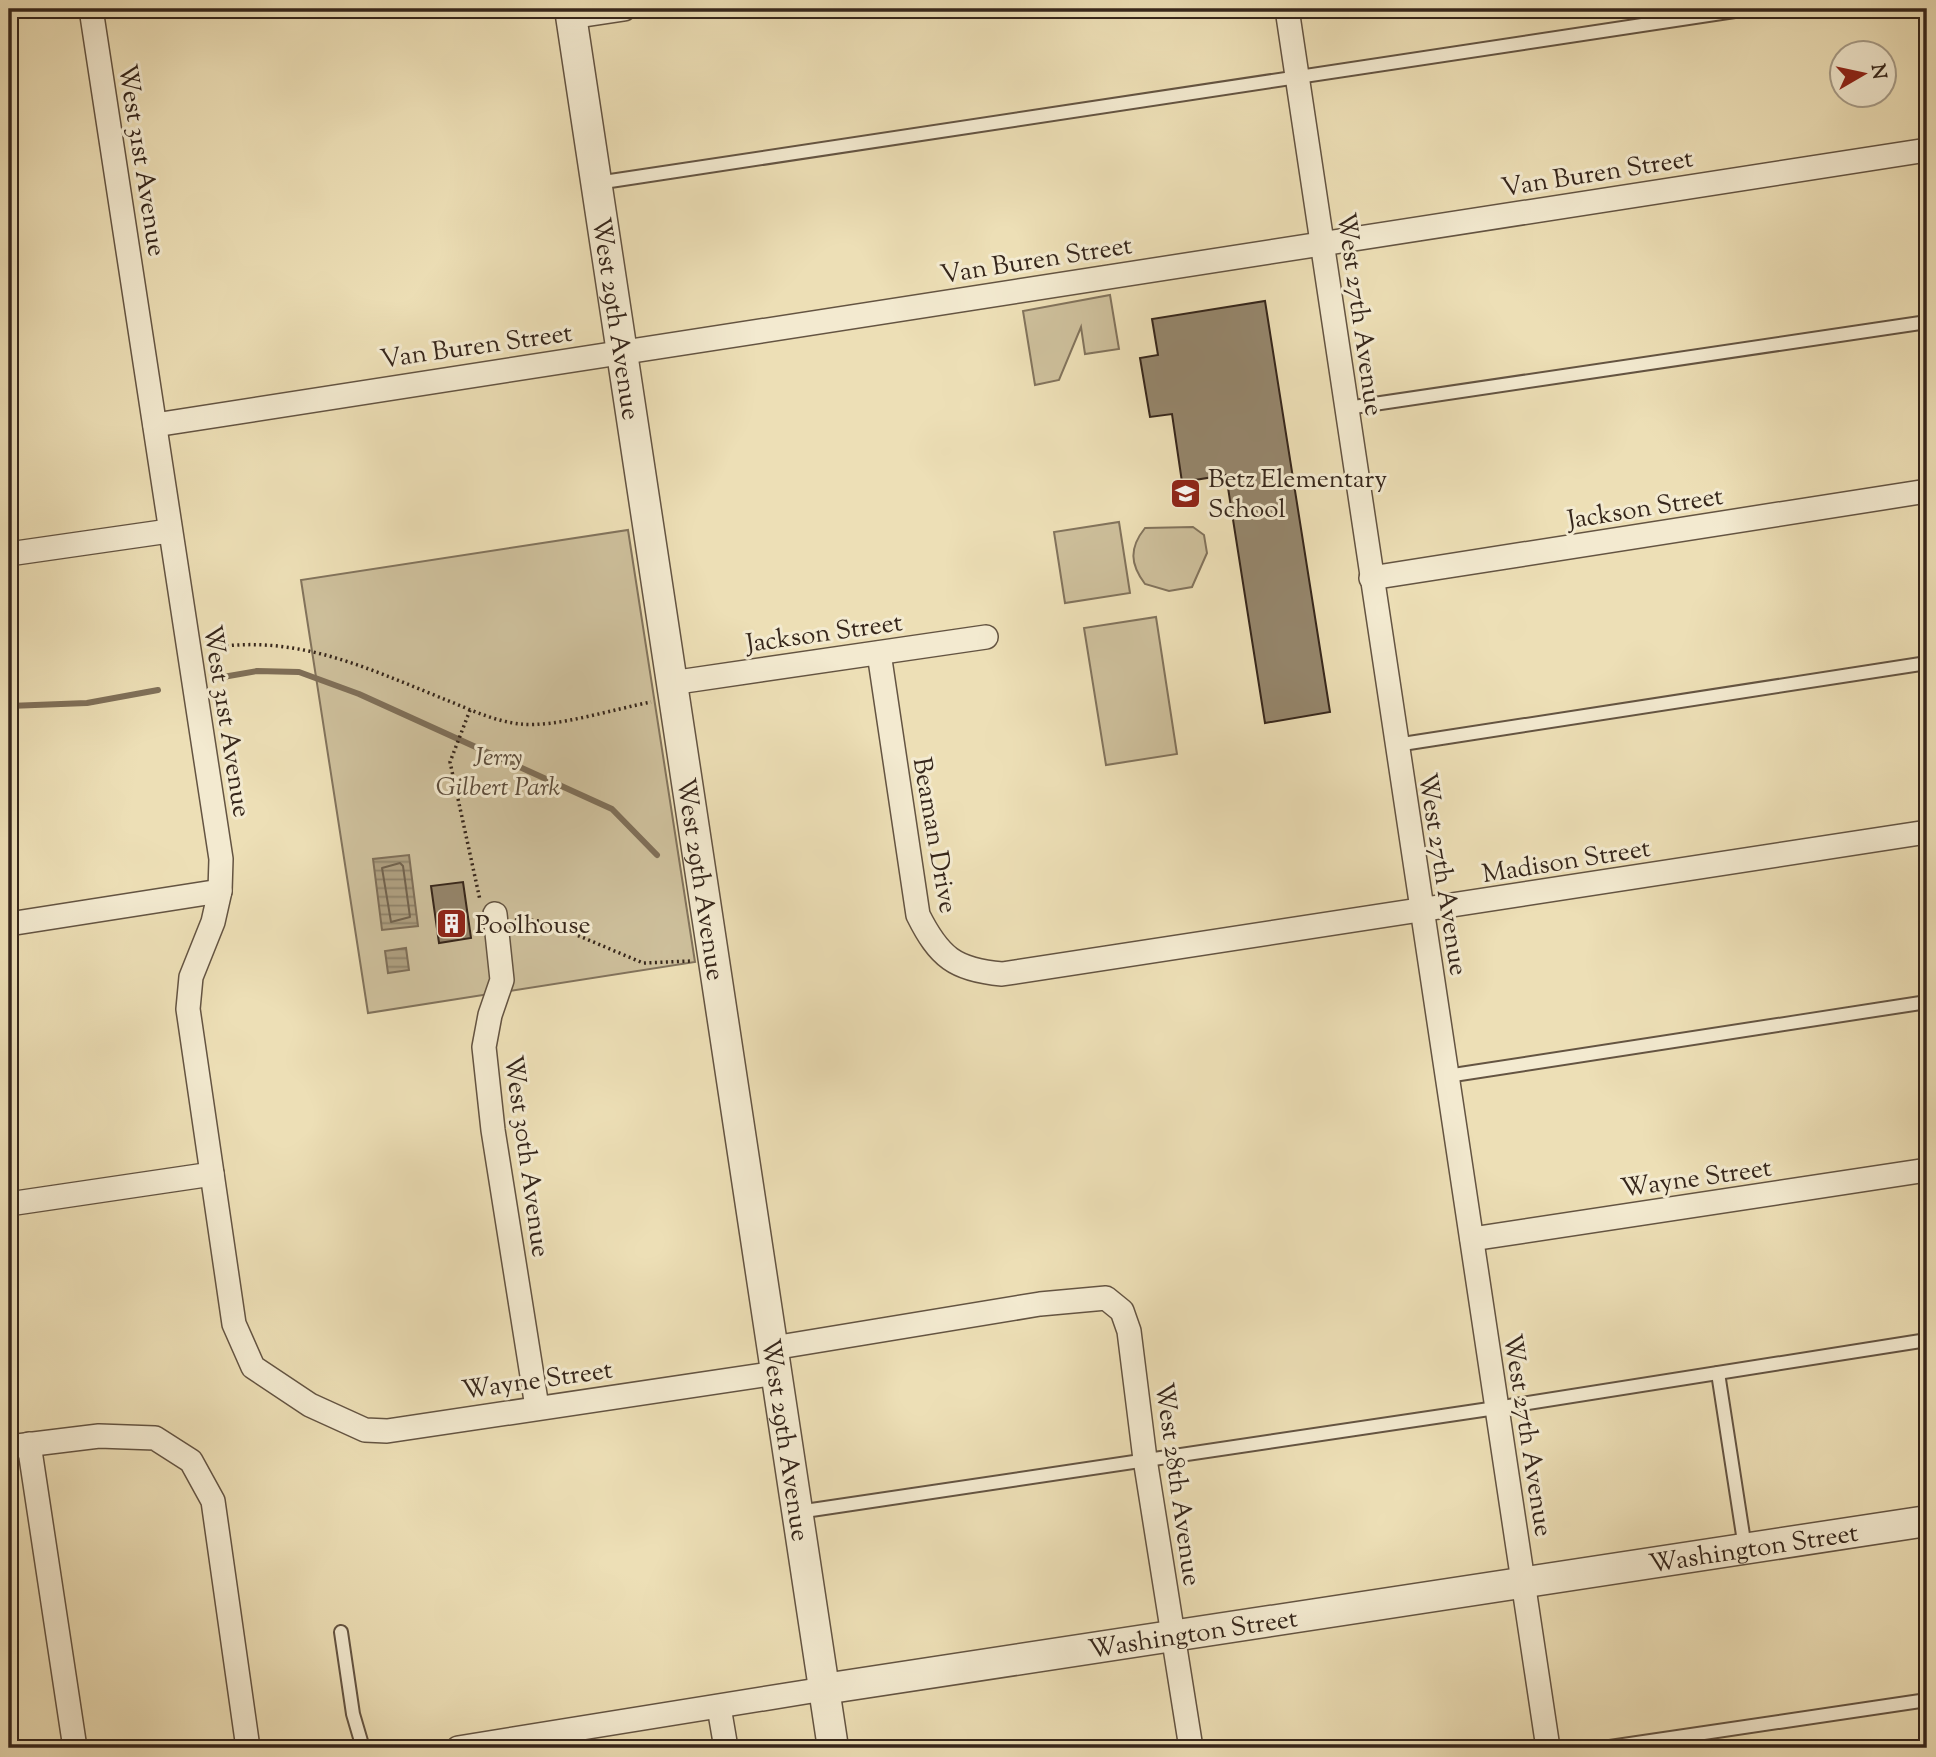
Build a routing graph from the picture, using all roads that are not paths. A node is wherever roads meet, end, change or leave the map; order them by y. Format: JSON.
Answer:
{"nodes":[{"id":1,"x":91,"y":9,"type":"edge"},
{"id":2,"x":624,"y":9,"type":"edge"},
{"id":3,"x":1287,"y":9,"type":"edge"},
{"id":4,"x":1748,"y":9,"type":"edge"},
{"id":5,"x":571,"y":13,"type":"edge"},
{"id":6,"x":1297,"y":77,"type":"junction"},
{"id":7,"x":1927,"y":150,"type":"edge"},
{"id":8,"x":597,"y":183,"type":"junction"},
{"id":9,"x":1322,"y":242,"type":"junction"},
{"id":10,"x":1927,"y":322,"type":"edge"},
{"id":11,"x":621,"y":352,"type":"junction"},
{"id":12,"x":1347,"y":408,"type":"junction"},
{"id":13,"x":155,"y":425,"type":"junction"},
{"id":14,"x":1927,"y":491,"type":"edge"},
{"id":15,"x":170,"y":531,"type":"junction"},
{"id":16,"x":9,"y":554,"type":"edge"},
{"id":17,"x":1371,"y":578,"type":"junction"},
{"id":18,"x":986,"y":637,"type":"dead end"},
{"id":19,"x":879,"y":653,"type":"junction"},
{"id":20,"x":1927,"y":663,"type":"edge"},
{"id":21,"x":672,"y":690,"type":"junction"},
{"id":22,"x":1396,"y":745,"type":"junction"},
{"id":23,"x":1927,"y":832,"type":"edge"},
{"id":24,"x":220,"y":891,"type":"junction"},
{"id":25,"x":1421,"y":911,"type":"junction"},
{"id":26,"x":495,"y":914,"type":"road end"},
{"id":27,"x":9,"y":924,"type":"edge"},
{"id":28,"x":1088,"y":960,"type":"joint"},
{"id":29,"x":1927,"y":1002,"type":"edge"},
{"id":30,"x":1447,"y":1076,"type":"junction"},
{"id":31,"x":1927,"y":1170,"type":"edge"},
{"id":32,"x":212,"y":1174,"type":"junction"},
{"id":33,"x":9,"y":1204,"type":"edge"},
{"id":34,"x":1472,"y":1239,"type":"junction"},
{"id":35,"x":1122,"y":1311,"type":"joint"},
{"id":36,"x":1927,"y":1340,"type":"edge"},
{"id":37,"x":775,"y":1360,"type":"junction"},
{"id":38,"x":1718,"y":1373,"type":"junction"},
{"id":39,"x":310,"y":1405,"type":"joint"},
{"id":40,"x":537,"y":1407,"type":"junction"},
{"id":41,"x":1496,"y":1408,"type":"junction"},
{"id":42,"x":19,"y":1445,"type":"edge"},
{"id":43,"x":1145,"y":1459,"type":"junction"},
{"id":44,"x":799,"y":1512,"type":"junction"},
{"id":45,"x":1927,"y":1521,"type":"edge"},
{"id":46,"x":1745,"y":1549,"type":"junction"},
{"id":47,"x":1523,"y":1582,"type":"junction"},
{"id":48,"x":341,"y":1632,"type":"dead end"},
{"id":49,"x":1172,"y":1636,"type":"junction"},
{"id":50,"x":824,"y":1689,"type":"junction"},
{"id":51,"x":1927,"y":1700,"type":"edge"},
{"id":52,"x":719,"y":1707,"type":"junction"},
{"id":53,"x":75,"y":1748,"type":"edge"},
{"id":54,"x":248,"y":1748,"type":"edge"},
{"id":55,"x":363,"y":1748,"type":"edge"},
{"id":56,"x":458,"y":1748,"type":"edge"},
{"id":57,"x":726,"y":1748,"type":"edge"},
{"id":58,"x":833,"y":1748,"type":"edge"},
{"id":59,"x":1191,"y":1748,"type":"edge"},
{"id":60,"x":1548,"y":1748,"type":"edge"},
{"id":61,"x":1603,"y":1748,"type":"edge"}],
"edges":[{"from":1,"to":13,"type":"street","name":"West 31st Avenue"},
{"from":2,"to":5,"type":"street"},
{"from":3,"to":6,"type":"street","name":"West 27th Avenue"},
{"from":4,"to":6,"type":"lane"},
{"from":5,"to":8,"type":"street","name":"West 29th Avenue"},
{"from":6,"to":8,"type":"lane"},
{"from":6,"to":9,"type":"street","name":"West 27th Avenue"},
{"from":7,"to":9,"type":"street","name":"Van Buren Street"},
{"from":8,"to":11,"type":"street","name":"West 29th Avenue"},
{"from":9,"to":11,"type":"street","name":"Van Buren Street"},
{"from":9,"to":12,"type":"street","name":"West 27th Avenue"},
{"from":10,"to":12,"type":"lane"},
{"from":11,"to":13,"type":"street","name":"Van Buren Street"},
{"from":11,"to":21,"type":"street","name":"West 29th Avenue"},
{"from":12,"to":17,"type":"street","name":"West 27th Avenue"},
{"from":13,"to":15,"type":"street","name":"West 31st Avenue"},
{"from":14,"to":17,"type":"street","name":"Jackson Street"},
{"from":15,"to":16,"type":"street"},
{"from":15,"to":24,"type":"street","name":"West 31st Avenue"},
{"from":17,"to":22,"type":"street","name":"West 27th Avenue"},
{"from":18,"to":19,"type":"street","name":"Jackson Street"},
{"from":19,"to":21,"type":"street","name":"Jackson Street"},
{"from":19,"to":28,"type":"street","name":"Beaman Drive"},
{"from":20,"to":22,"type":"lane"},
{"from":21,"to":37,"type":"street","name":"West 29th Avenue"},
{"from":22,"to":25,"type":"street","name":"West 27th Avenue"},
{"from":23,"to":25,"type":"street","name":"Madison Street"},
{"from":24,"to":27,"type":"street"},
{"from":24,"to":32,"type":"street","name":"West 31st Avenue"},
{"from":25,"to":28,"type":"street","name":"Madison Street"},
{"from":25,"to":30,"type":"street","name":"West 27th Avenue"},
{"from":26,"to":40,"type":"street","name":"West 30th Avenue"},
{"from":29,"to":30,"type":"lane"},
{"from":30,"to":34,"type":"street","name":"West 27th Avenue"},
{"from":31,"to":34,"type":"street","name":"Wayne Street"},
{"from":32,"to":33,"type":"street"},
{"from":32,"to":39,"type":"street","name":"West 31st Avenue"},
{"from":34,"to":41,"type":"street","name":"West 27th Avenue"},
{"from":35,"to":37,"type":"street","name":"Wayne Street"},
{"from":35,"to":43,"type":"street","name":"West 28th Avenue"},
{"from":36,"to":38,"type":"lane"},
{"from":37,"to":40,"type":"street","name":"Wayne Street"},
{"from":37,"to":44,"type":"street","name":"West 29th Avenue"},
{"from":38,"to":41,"type":"lane"},
{"from":38,"to":46,"type":"lane"},
{"from":39,"to":40,"type":"street","name":"Wayne Street"},
{"from":41,"to":43,"type":"lane"},
{"from":41,"to":47,"type":"street","name":"West 27th Avenue"},
{"from":42,"to":53,"type":"street"},
{"from":42,"to":54,"type":"street"},
{"from":43,"to":44,"type":"lane"},
{"from":43,"to":49,"type":"street","name":"West 28th Avenue"},
{"from":44,"to":50,"type":"street","name":"West 29th Avenue"},
{"from":45,"to":46,"type":"street","name":"Washington Street"},
{"from":46,"to":47,"type":"street","name":"Washington Street"},
{"from":47,"to":49,"type":"street","name":"Washington Street"},
{"from":47,"to":60,"type":"street","name":"West 27th Avenue"},
{"from":48,"to":55,"type":"lane"},
{"from":49,"to":50,"type":"street","name":"Washington Street"},
{"from":49,"to":59,"type":"street","name":"West 28th Avenue"},
{"from":50,"to":52,"type":"street","name":"Washington Street"},
{"from":50,"to":58,"type":"street","name":"West 29th Avenue"},
{"from":51,"to":61,"type":"lane"},
{"from":52,"to":56,"type":"street","name":"Washington Street"},
{"from":52,"to":57,"type":"street"}]}
